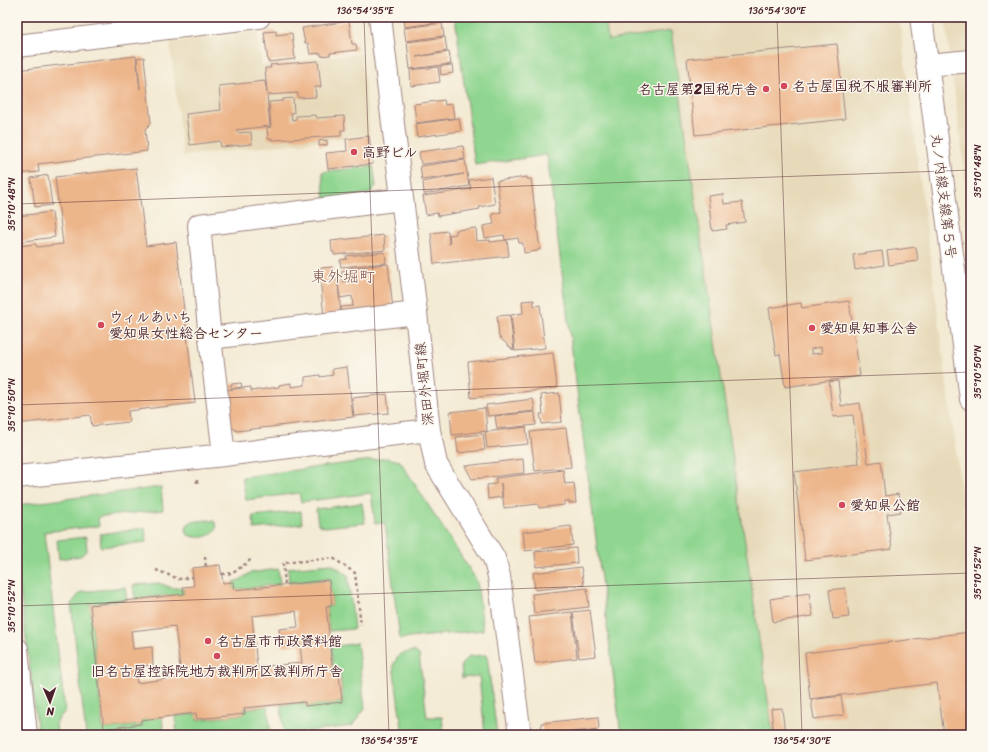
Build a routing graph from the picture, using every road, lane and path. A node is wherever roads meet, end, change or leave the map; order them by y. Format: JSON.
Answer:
{"nodes":[{"id":1,"x":259,"y":17,"type":"edge"},
{"id":2,"x":380,"y":17,"type":"edge"},
{"id":3,"x":921,"y":17,"type":"edge"},
{"id":4,"x":106,"y":26,"type":"edge"},
{"id":5,"x":17,"y":46,"type":"edge"},
{"id":6,"x":971,"y":61,"type":"edge"},
{"id":7,"x":927,"y":66,"type":"junction"},
{"id":8,"x":402,"y":199,"type":"junction"},
{"id":9,"x":416,"y":312,"type":"junction"},
{"id":10,"x":210,"y":338,"type":"junction"},
{"id":11,"x":971,"y":399,"type":"edge"},
{"id":12,"x":429,"y":430,"type":"junction"},
{"id":13,"x":224,"y":455,"type":"junction"},
{"id":14,"x":17,"y":477,"type":"edge"},
{"id":15,"x":205,"y":557,"type":"dead end"},
{"id":16,"x":253,"y":558,"type":"dead end"},
{"id":17,"x":206,"y":567,"type":"dead end"},
{"id":18,"x":156,"y":570,"type":"dead end"},
{"id":19,"x":222,"y":574,"type":"dead end"},
{"id":20,"x":193,"y":577,"type":"dead end"},
{"id":21,"x":285,"y":584,"type":"dead end"},
{"id":22,"x":361,"y":626,"type":"dead end"},
{"id":23,"x":17,"y":649,"type":"edge"},
{"id":24,"x":26,"y":735,"type":"edge"},
{"id":25,"x":520,"y":735,"type":"edge"}],
"edges":[{"from":1,"to":4,"type":"street"},
{"from":2,"to":8,"type":"street","name":"深田外堀町線"},
{"from":3,"to":7,"type":"street","name":"丸ノ内線支線第５号"},
{"from":4,"to":5,"type":"street"},
{"from":6,"to":7,"type":"street"},
{"from":7,"to":11,"type":"street","name":"丸ノ内線支線第５号"},
{"from":8,"to":9,"type":"street","name":"深田外堀町線"},
{"from":8,"to":10,"type":"street"},
{"from":9,"to":10,"type":"street"},
{"from":9,"to":12,"type":"street","name":"深田外堀町線"},
{"from":10,"to":13,"type":"street"},
{"from":12,"to":13,"type":"street"},
{"from":12,"to":25,"type":"street","name":"深田外堀町線"},
{"from":13,"to":14,"type":"street"},
{"from":15,"to":17,"type":"path"},
{"from":16,"to":19,"type":"path"},
{"from":18,"to":20,"type":"path"},
{"from":21,"to":22,"type":"path"},
{"from":23,"to":24,"type":"street"}]}
